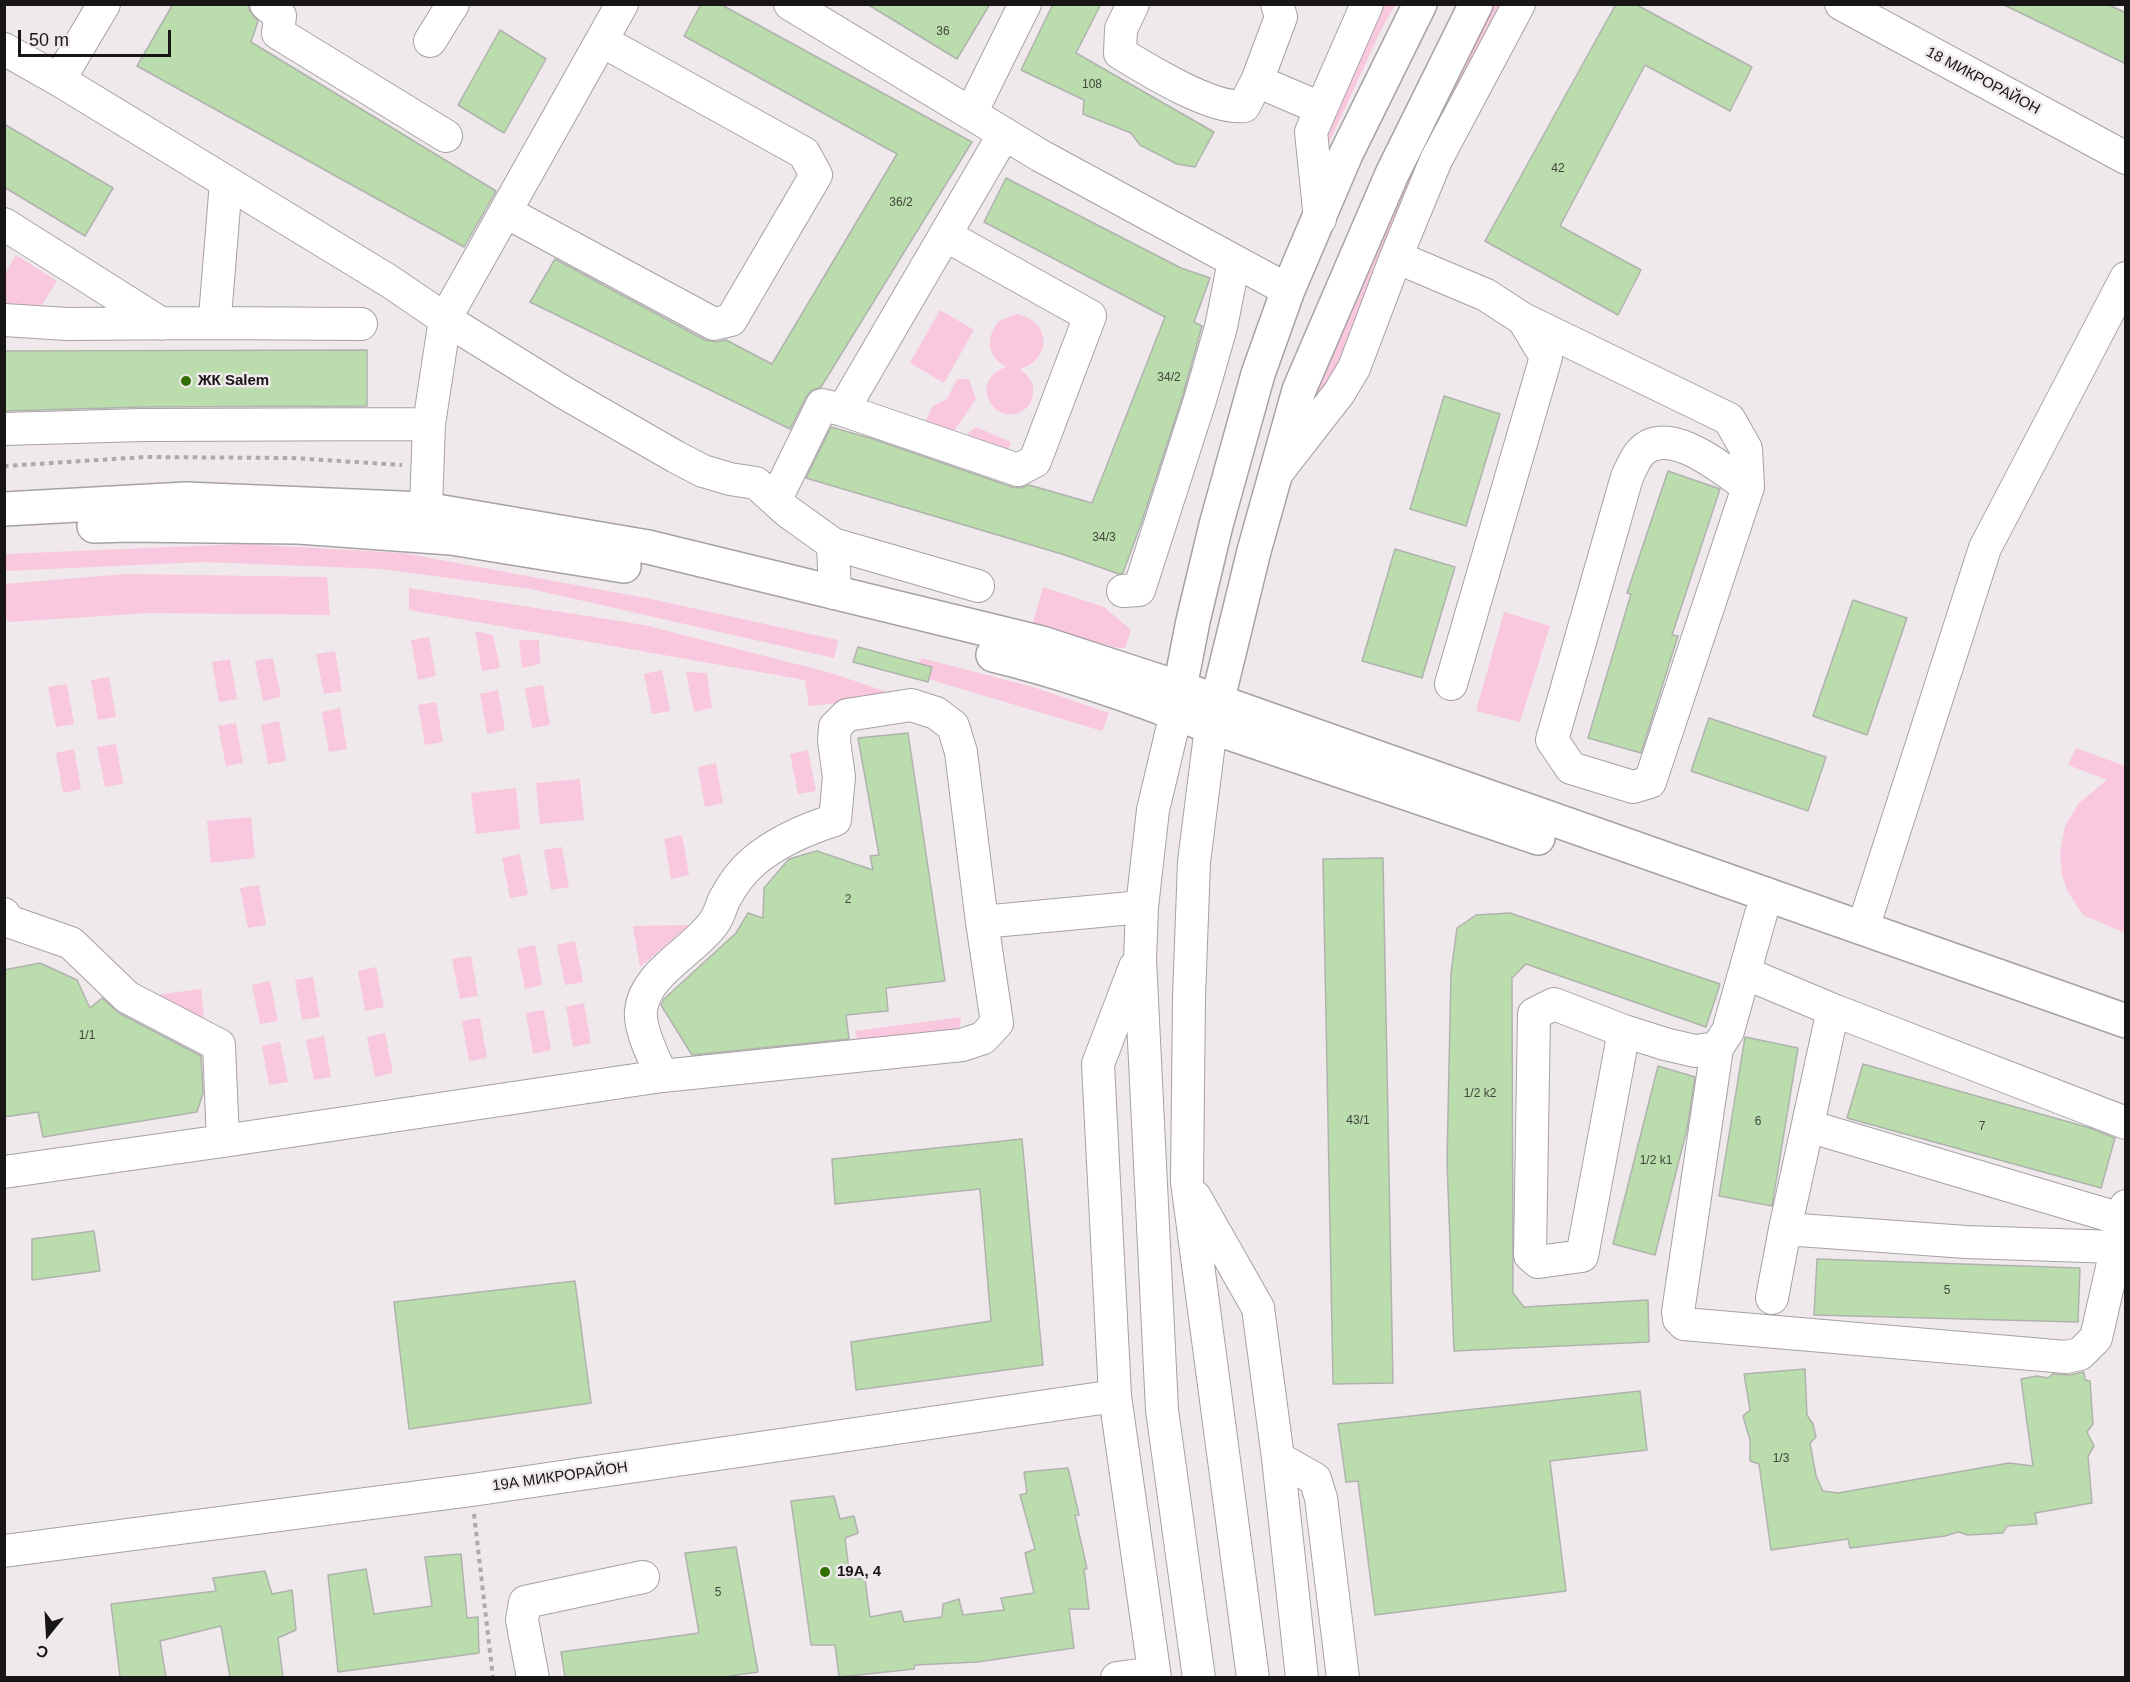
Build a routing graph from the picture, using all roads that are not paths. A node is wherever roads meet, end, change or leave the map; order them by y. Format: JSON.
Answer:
{"nodes":[{"id":1,"x":104,"y":4,"type":"edge"},
{"id":2,"x":266,"y":4,"type":"edge"},
{"id":3,"x":453,"y":4,"type":"edge"},
{"id":4,"x":622,"y":4,"type":"edge"},
{"id":5,"x":790,"y":4,"type":"edge"},
{"id":6,"x":1025,"y":4,"type":"edge"},
{"id":7,"x":1133,"y":4,"type":"edge"},
{"id":8,"x":1277,"y":4,"type":"edge"},
{"id":9,"x":1366,"y":4,"type":"edge"},
{"id":10,"x":1420,"y":4,"type":"edge"},
{"id":11,"x":1476,"y":4,"type":"edge"},
{"id":12,"x":1519,"y":4,"type":"edge"},
{"id":13,"x":1841,"y":4,"type":"edge"},
{"id":14,"x":835,"y":16,"type":"edge"},
{"id":15,"x":430,"y":41,"type":"dead end"},
{"id":16,"x":602,"y":41,"type":"junction"},
{"id":17,"x":4,"y":49,"type":"edge"},
{"id":18,"x":59,"y":80,"type":"junction"},
{"id":19,"x":1257,"y":81,"type":"junction"},
{"id":20,"x":1320,"y":108,"type":"junction"},
{"id":21,"x":971,"y":114,"type":"junction"},
{"id":22,"x":1004,"y":134,"type":"junction"},
{"id":23,"x":446,"y":136,"type":"dead end"},
{"id":24,"x":2126,"y":158,"type":"edge"},
{"id":25,"x":226,"y":182,"type":"junction"},
{"id":26,"x":506,"y":212,"type":"junction"},
{"id":27,"x":1320,"y":219,"type":"junction"},
{"id":28,"x":4,"y":224,"type":"edge"},
{"id":29,"x":945,"y":235,"type":"junction"},
{"id":30,"x":1396,"y":257,"type":"junction"},
{"id":31,"x":1234,"y":261,"type":"junction"},
{"id":32,"x":2126,"y":278,"type":"edge"},
{"id":33,"x":1288,"y":290,"type":"junction"},
{"id":34,"x":1522,"y":318,"type":"junction"},
{"id":35,"x":445,"y":319,"type":"junction"},
{"id":36,"x":4,"y":320,"type":"edge"},
{"id":37,"x":208,"y":323,"type":"junction"},
{"id":38,"x":162,"y":324,"type":"junction"},
{"id":39,"x":361,"y":324,"type":"dead end"},
{"id":40,"x":843,"y":410,"type":"junction"},
{"id":41,"x":429,"y":424,"type":"junction"},
{"id":42,"x":4,"y":429,"type":"edge"},
{"id":43,"x":1275,"y":475,"type":"junction"},
{"id":44,"x":1748,"y":487,"type":"junction"},
{"id":45,"x":776,"y":499,"type":"junction"},
{"id":46,"x":4,"y":509,"type":"edge"},
{"id":47,"x":425,"y":523,"type":"junction"},
{"id":48,"x":4,"y":530,"type":"edge"},
{"id":49,"x":834,"y":544,"type":"junction"},
{"id":50,"x":978,"y":586,"type":"dead end"},
{"id":51,"x":1123,"y":591,"type":"dead end"},
{"id":52,"x":835,"y":592,"type":"junction"},
{"id":53,"x":1451,"y":684,"type":"dead end"},
{"id":54,"x":1178,"y":700,"type":"junction"},
{"id":55,"x":1215,"y":715,"type":"junction"},
{"id":56,"x":1142,"y":907,"type":"junction"},
{"id":57,"x":4,"y":914,"type":"edge"},
{"id":58,"x":1761,"y":914,"type":"junction"},
{"id":59,"x":982,"y":922,"type":"junction"},
{"id":60,"x":1863,"y":928,"type":"junction"},
{"id":61,"x":1141,"y":952,"type":"junction"},
{"id":62,"x":1745,"y":973,"type":"junction"},
{"id":63,"x":1833,"y":1010,"type":"junction"},
{"id":64,"x":2126,"y":1021,"type":"edge"},
{"id":65,"x":1624,"y":1031,"type":"junction"},
{"id":66,"x":2126,"y":1044,"type":"edge"},
{"id":67,"x":1717,"y":1047,"type":"junction"},
{"id":68,"x":662,"y":1076,"type":"junction"},
{"id":69,"x":2126,"y":1123,"type":"edge"},
{"id":70,"x":1808,"y":1126,"type":"junction"},
{"id":71,"x":223,"y":1142,"type":"junction"},
{"id":72,"x":4,"y":1172,"type":"edge"},
{"id":73,"x":1187,"y":1182,"type":"junction"},
{"id":74,"x":2121,"y":1224,"type":"edge"},
{"id":75,"x":1785,"y":1229,"type":"junction"},
{"id":76,"x":1772,"y":1298,"type":"dead end"},
{"id":77,"x":1115,"y":1396,"type":"junction"},
{"id":78,"x":1278,"y":1458,"type":"junction"},
{"id":79,"x":4,"y":1551,"type":"edge"},
{"id":80,"x":644,"y":1577,"type":"dead end"},
{"id":81,"x":1154,"y":1675,"type":"edge"},
{"id":82,"x":533,"y":1677,"type":"edge"},
{"id":83,"x":1117,"y":1677,"type":"edge"},
{"id":84,"x":1199,"y":1677,"type":"edge"},
{"id":85,"x":1253,"y":1677,"type":"edge"},
{"id":86,"x":1302,"y":1677,"type":"edge"},
{"id":87,"x":1342,"y":1677,"type":"edge"}],
"edges":[{"from":1,"to":18,"type":"street"},
{"from":2,"to":23,"type":"street"},
{"from":3,"to":15,"type":"street"},
{"from":4,"to":16,"type":"street"},
{"from":5,"to":14,"type":"street"},
{"from":6,"to":21,"type":"street"},
{"from":7,"to":19,"type":"street"},
{"from":8,"to":19,"type":"street"},
{"from":9,"to":20,"type":"street"},
{"from":10,"to":27,"type":"main road"},
{"from":11,"to":43,"type":"main road"},
{"from":12,"to":30,"type":"street"},
{"from":13,"to":24,"type":"street","name":"18 МИКРОРАЙОН"},
{"from":14,"to":21,"type":"street"},
{"from":16,"to":26,"type":"street"},
{"from":16,"to":26,"type":"street"},
{"from":17,"to":18,"type":"street"},
{"from":18,"to":25,"type":"street"},
{"from":19,"to":20,"type":"street"},
{"from":20,"to":27,"type":"street"},
{"from":21,"to":22,"type":"street"},
{"from":22,"to":29,"type":"street"},
{"from":22,"to":31,"type":"street"},
{"from":25,"to":35,"type":"street"},
{"from":25,"to":37,"type":"street"},
{"from":26,"to":35,"type":"street"},
{"from":27,"to":33,"type":"main road"},
{"from":28,"to":38,"type":"street"},
{"from":29,"to":40,"type":"street"},
{"from":29,"to":40,"type":"street"},
{"from":30,"to":34,"type":"street"},
{"from":30,"to":43,"type":"street"},
{"from":31,"to":33,"type":"street"},
{"from":31,"to":51,"type":"street"},
{"from":32,"to":60,"type":"street"},
{"from":33,"to":54,"type":"main road"},
{"from":34,"to":44,"type":"street"},
{"from":34,"to":53,"type":"street"},
{"from":35,"to":41,"type":"street"},
{"from":35,"to":45,"type":"street"},
{"from":36,"to":38,"type":"street"},
{"from":37,"to":38,"type":"street"},
{"from":37,"to":39,"type":"street"},
{"from":40,"to":45,"type":"street"},
{"from":41,"to":42,"type":"street"},
{"from":41,"to":47,"type":"street"},
{"from":43,"to":55,"type":"main road"},
{"from":44,"to":44,"type":"street"},
{"from":45,"to":49,"type":"street"},
{"from":46,"to":47,"type":"main road"},
{"from":47,"to":48,"type":"main road"},
{"from":47,"to":52,"type":"main road"},
{"from":47,"to":54,"type":"main road"},
{"from":49,"to":50,"type":"street"},
{"from":49,"to":52,"type":"street"},
{"from":52,"to":54,"type":"main road"},
{"from":54,"to":55,"type":"main road"},
{"from":54,"to":56,"type":"street"},
{"from":55,"to":58,"type":"main road"},
{"from":55,"to":60,"type":"main road"},
{"from":55,"to":73,"type":"street"},
{"from":56,"to":59,"type":"street"},
{"from":56,"to":61,"type":"street"},
{"from":57,"to":71,"type":"street"},
{"from":58,"to":62,"type":"street"},
{"from":58,"to":66,"type":"main road"},
{"from":59,"to":68,"type":"street"},
{"from":59,"to":68,"type":"street"},
{"from":60,"to":64,"type":"main road"},
{"from":61,"to":77,"type":"street"},
{"from":61,"to":84,"type":"street"},
{"from":62,"to":63,"type":"street"},
{"from":62,"to":67,"type":"street"},
{"from":63,"to":69,"type":"street"},
{"from":63,"to":70,"type":"street"},
{"from":65,"to":65,"type":"street"},
{"from":65,"to":67,"type":"street"},
{"from":67,"to":74,"type":"street"},
{"from":68,"to":71,"type":"street"},
{"from":70,"to":74,"type":"street"},
{"from":70,"to":75,"type":"street"},
{"from":71,"to":72,"type":"street"},
{"from":73,"to":78,"type":"street"},
{"from":73,"to":85,"type":"street"},
{"from":74,"to":75,"type":"street"},
{"from":75,"to":76,"type":"street"},
{"from":77,"to":79,"type":"street","name":"19А МИКРОРАЙОН"},
{"from":77,"to":81,"type":"street"},
{"from":78,"to":86,"type":"street"},
{"from":78,"to":87,"type":"street"},
{"from":80,"to":82,"type":"street"},
{"from":81,"to":83,"type":"street"}]}
